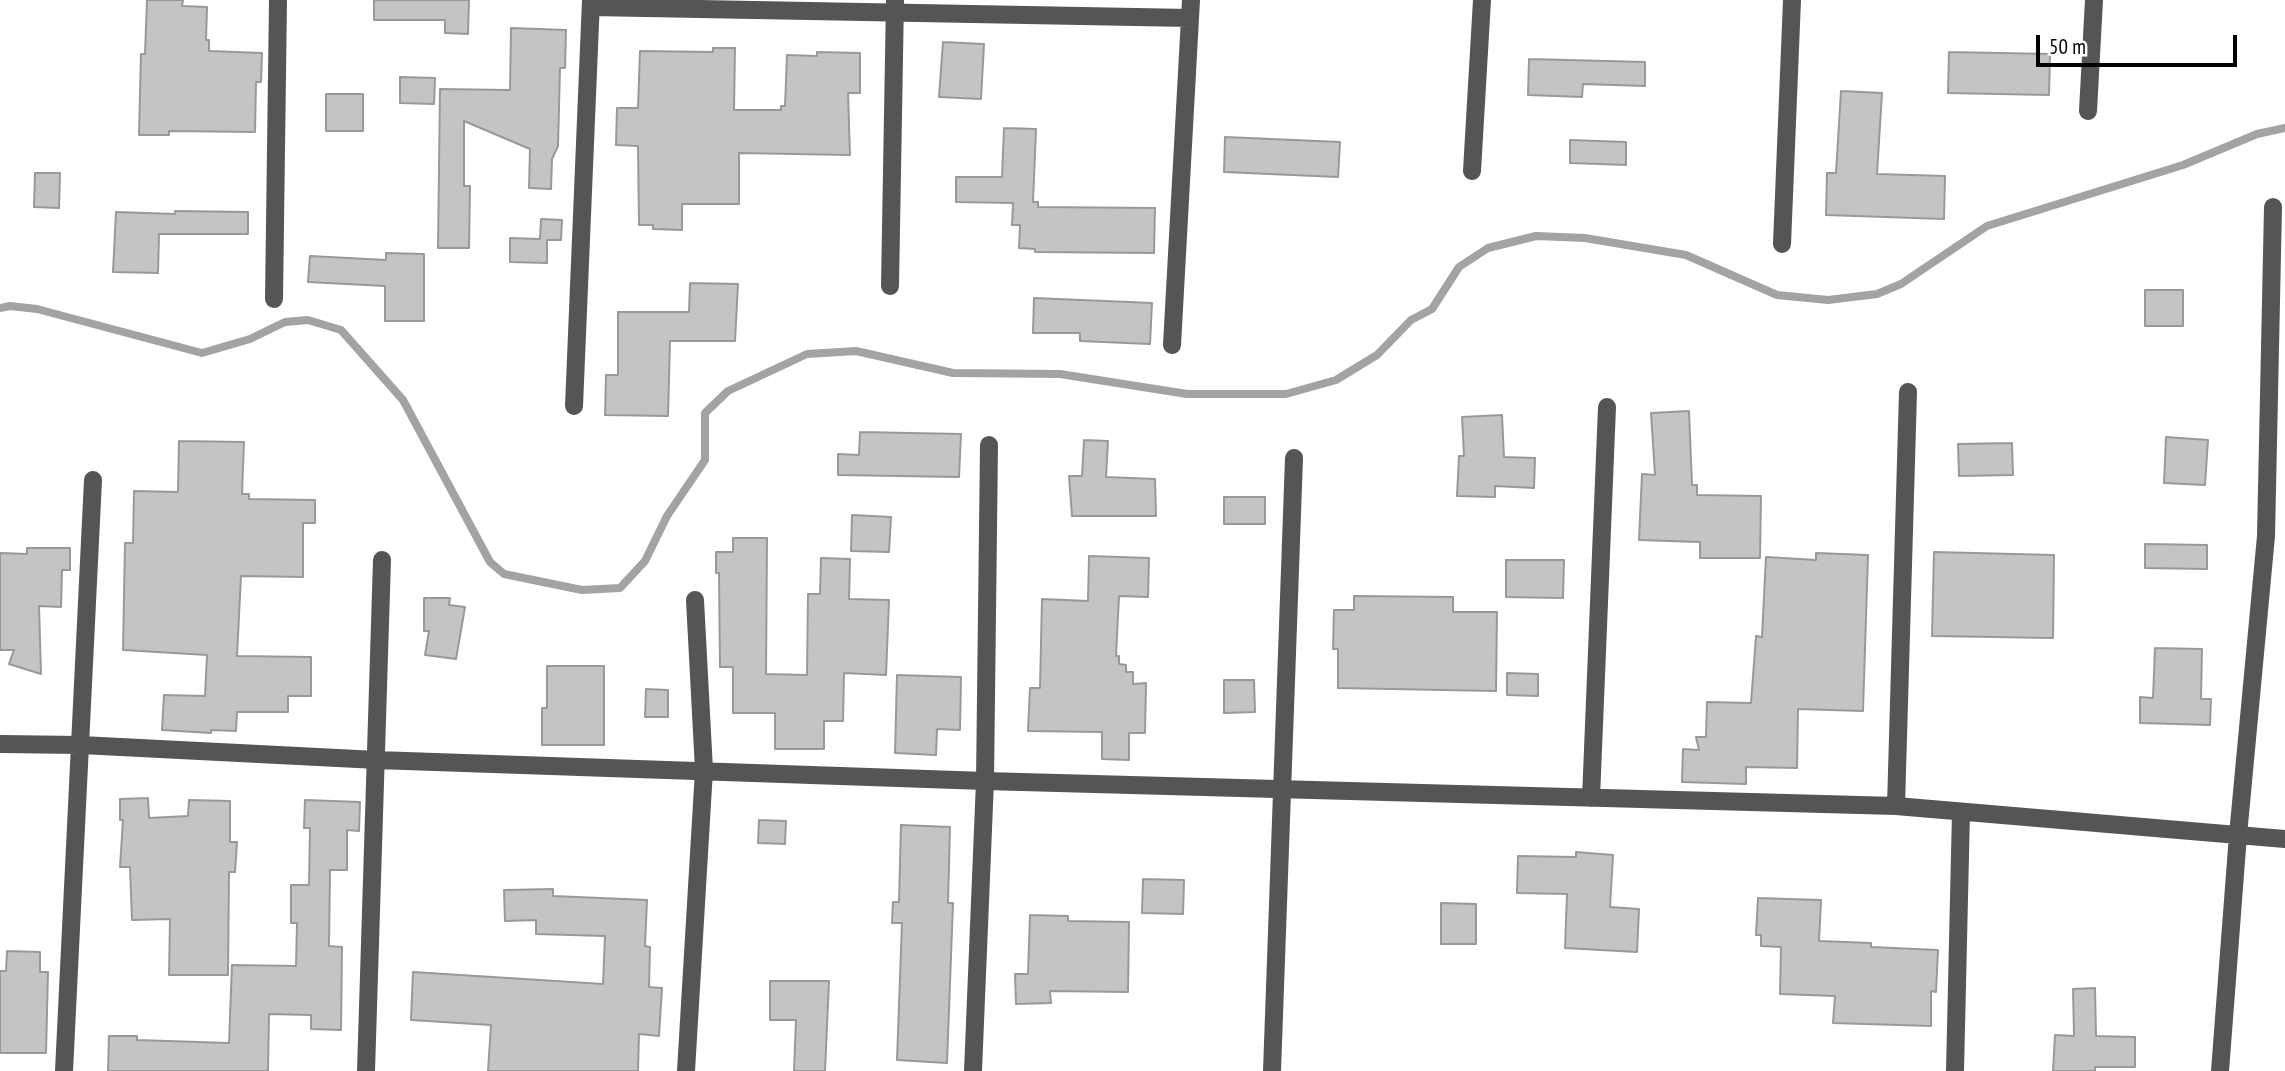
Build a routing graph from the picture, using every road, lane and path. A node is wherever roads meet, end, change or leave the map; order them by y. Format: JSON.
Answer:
{"nodes":[{"id":1,"x":278,"y":0,"type":"edge"},
{"id":2,"x":1482,"y":0,"type":"edge"},
{"id":3,"x":1792,"y":0,"type":"edge"},
{"id":4,"x":2094,"y":0,"type":"edge"},
{"id":5,"x":591,"y":4,"type":"edge"},
{"id":6,"x":895,"y":7,"type":"edge"},
{"id":7,"x":1190,"y":9,"type":"edge"},
{"id":8,"x":2088,"y":111,"type":"dead end"},
{"id":9,"x":1472,"y":171,"type":"dead end"},
{"id":10,"x":2273,"y":207,"type":"dead end"},
{"id":11,"x":1782,"y":244,"type":"dead end"},
{"id":12,"x":890,"y":286,"type":"dead end"},
{"id":13,"x":274,"y":299,"type":"dead end"},
{"id":14,"x":1171,"y":345,"type":"dead end"},
{"id":15,"x":1908,"y":392,"type":"dead end"},
{"id":16,"x":575,"y":406,"type":"dead end"},
{"id":17,"x":1607,"y":407,"type":"dead end"},
{"id":18,"x":989,"y":445,"type":"dead end"},
{"id":19,"x":1294,"y":458,"type":"dead end"},
{"id":20,"x":93,"y":480,"type":"dead end"},
{"id":21,"x":382,"y":560,"type":"dead end"},
{"id":22,"x":695,"y":600,"type":"dead end"},
{"id":23,"x":0,"y":744,"type":"edge"},
{"id":24,"x":81,"y":745,"type":"junction"},
{"id":25,"x":377,"y":760,"type":"junction"},
{"id":26,"x":704,"y":770,"type":"junction"},
{"id":27,"x":985,"y":781,"type":"junction"},
{"id":28,"x":1281,"y":789,"type":"junction"},
{"id":29,"x":1591,"y":798,"type":"junction"},
{"id":30,"x":1896,"y":806,"type":"junction"},
{"id":31,"x":1961,"y":813,"type":"junction"},
{"id":32,"x":2238,"y":835,"type":"junction"},
{"id":33,"x":2285,"y":839,"type":"edge"},
{"id":34,"x":64,"y":1071,"type":"edge"},
{"id":35,"x":366,"y":1071,"type":"edge"},
{"id":36,"x":686,"y":1071,"type":"edge"},
{"id":37,"x":973,"y":1071,"type":"edge"},
{"id":38,"x":1272,"y":1071,"type":"edge"},
{"id":39,"x":1955,"y":1071,"type":"edge"},
{"id":40,"x":2220,"y":1071,"type":"edge"}],
"edges":[{"from":1,"to":13,"type":"street"},
{"from":2,"to":9,"type":"street"},
{"from":3,"to":11,"type":"street"},
{"from":4,"to":8,"type":"street"},
{"from":5,"to":6,"type":"street"},
{"from":5,"to":16,"type":"street"},
{"from":6,"to":7,"type":"street"},
{"from":6,"to":12,"type":"street"},
{"from":7,"to":14,"type":"street"},
{"from":10,"to":32,"type":"street"},
{"from":15,"to":30,"type":"street"},
{"from":17,"to":29,"type":"street"},
{"from":18,"to":27,"type":"street"},
{"from":19,"to":28,"type":"street"},
{"from":20,"to":24,"type":"street"},
{"from":21,"to":25,"type":"street"},
{"from":22,"to":26,"type":"street"},
{"from":23,"to":24,"type":"street"},
{"from":24,"to":25,"type":"street"},
{"from":24,"to":34,"type":"street"},
{"from":25,"to":26,"type":"street"},
{"from":25,"to":35,"type":"street"},
{"from":26,"to":27,"type":"street"},
{"from":26,"to":36,"type":"street"},
{"from":27,"to":28,"type":"street"},
{"from":27,"to":37,"type":"street"},
{"from":28,"to":29,"type":"street"},
{"from":28,"to":38,"type":"street"},
{"from":29,"to":30,"type":"street"},
{"from":30,"to":31,"type":"street"},
{"from":31,"to":32,"type":"street"},
{"from":31,"to":39,"type":"street"},
{"from":32,"to":33,"type":"street"},
{"from":32,"to":40,"type":"street"}]}
